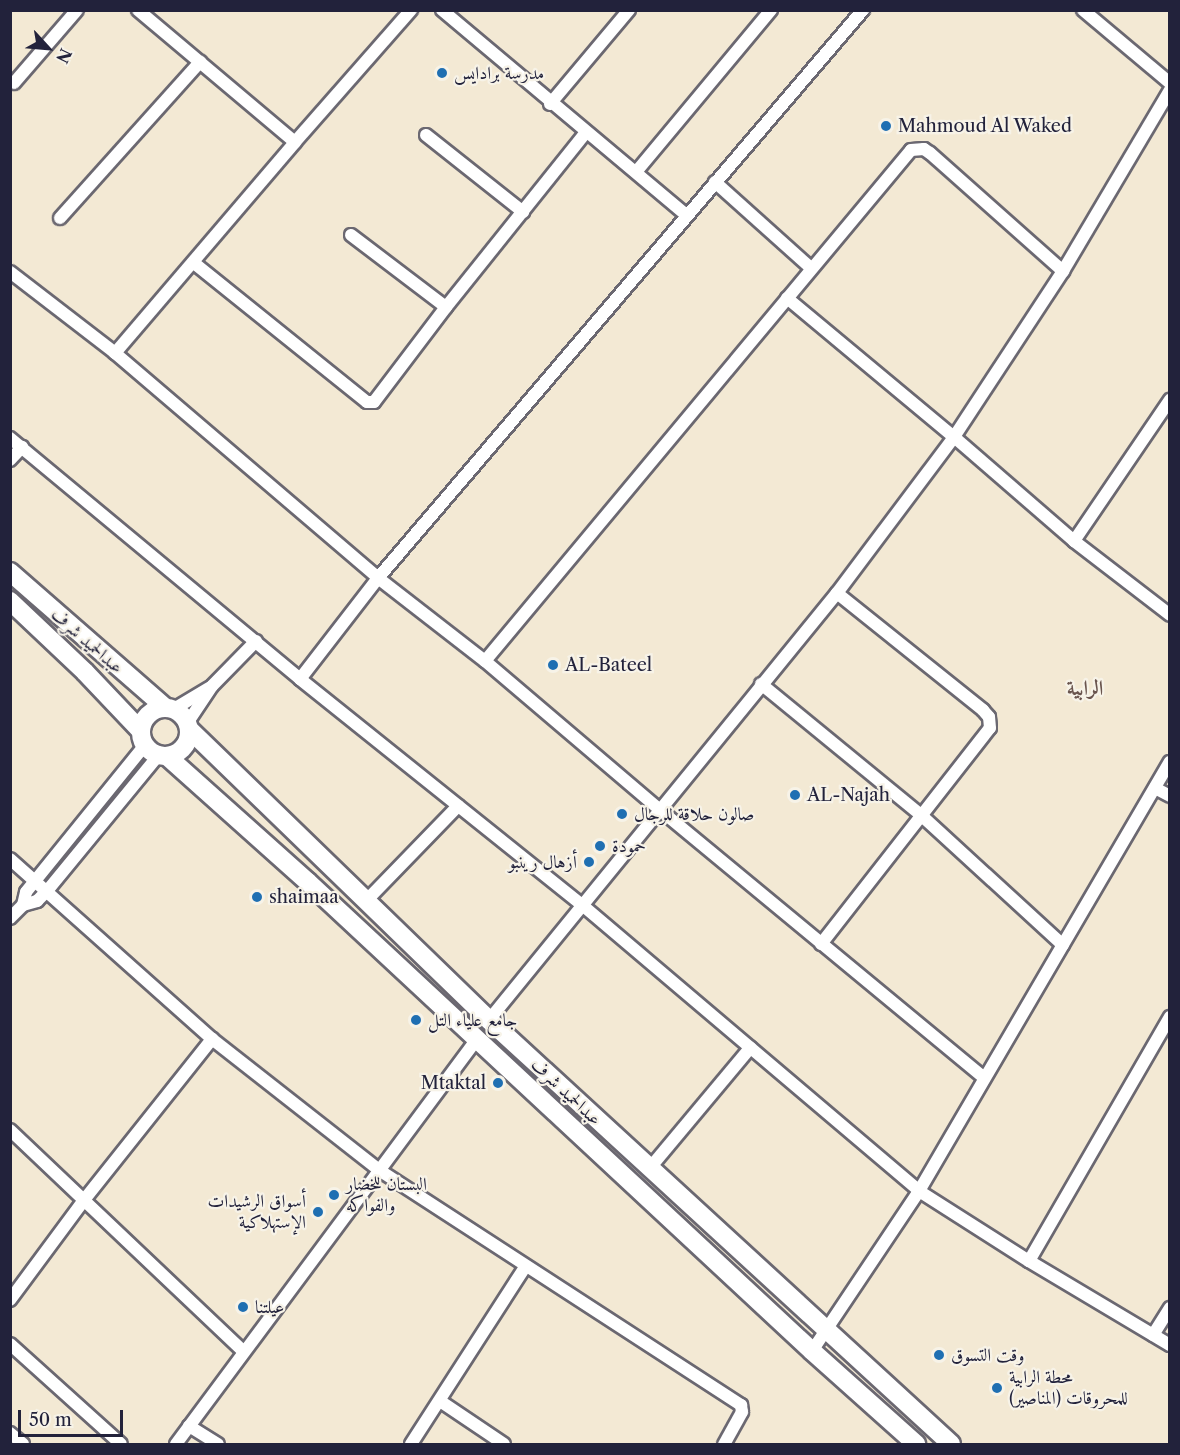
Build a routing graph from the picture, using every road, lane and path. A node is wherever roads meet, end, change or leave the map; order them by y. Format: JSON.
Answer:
{"nodes":[{"id":1,"x":77,"y":10,"type":"edge"},
{"id":2,"x":138,"y":10,"type":"edge"},
{"id":3,"x":411,"y":10,"type":"edge"},
{"id":4,"x":442,"y":10,"type":"edge"},
{"id":5,"x":629,"y":10,"type":"edge"},
{"id":6,"x":771,"y":10,"type":"edge"},
{"id":7,"x":1083,"y":10,"type":"edge"},
{"id":8,"x":860,"y":11,"type":"edge"},
{"id":9,"x":200,"y":62,"type":"junction"},
{"id":10,"x":14,"y":83,"type":"dead end"},
{"id":11,"x":1170,"y":83,"type":"edge"},
{"id":12,"x":1170,"y":90,"type":"edge"},
{"id":13,"x":550,"y":104,"type":"junction"},
{"id":14,"x":586,"y":132,"type":"junction"},
{"id":15,"x":426,"y":135,"type":"dead end"},
{"id":16,"x":295,"y":142,"type":"junction"},
{"id":17,"x":636,"y":172,"type":"junction"},
{"id":18,"x":715,"y":182,"type":"junction"},
{"id":19,"x":523,"y":212,"type":"junction"},
{"id":20,"x":686,"y":215,"type":"junction"},
{"id":21,"x":60,"y":218,"type":"dead end"},
{"id":22,"x":351,"y":235,"type":"dead end"},
{"id":23,"x":194,"y":262,"type":"junction"},
{"id":24,"x":811,"y":268,"type":"junction"},
{"id":25,"x":1063,"y":271,"type":"junction"},
{"id":26,"x":10,"y":272,"type":"edge"},
{"id":27,"x":787,"y":298,"type":"junction"},
{"id":28,"x":446,"y":307,"type":"junction"},
{"id":29,"x":115,"y":353,"type":"junction"},
{"id":30,"x":1170,"y":400,"type":"edge"},
{"id":31,"x":954,"y":437,"type":"junction"},
{"id":32,"x":10,"y":438,"type":"edge"},
{"id":33,"x":22,"y":447,"type":"junction"},
{"id":34,"x":10,"y":460,"type":"edge"},
{"id":35,"x":1074,"y":541,"type":"junction"},
{"id":36,"x":10,"y":573,"type":"edge"},
{"id":37,"x":378,"y":578,"type":"junction"},
{"id":38,"x":837,"y":593,"type":"junction"},
{"id":39,"x":10,"y":602,"type":"edge"},
{"id":40,"x":1170,"y":615,"type":"edge"},
{"id":41,"x":256,"y":641,"type":"junction"},
{"id":42,"x":485,"y":661,"type":"junction"},
{"id":43,"x":300,"y":679,"type":"junction"},
{"id":44,"x":762,"y":684,"type":"junction"},
{"id":45,"x":212,"y":686,"type":"junction"},
{"id":46,"x":170,"y":708,"type":"junction"},
{"id":47,"x":189,"y":726,"type":"junction"},
{"id":48,"x":153,"y":747,"type":"junction"},
{"id":49,"x":1170,"y":762,"type":"edge"},
{"id":50,"x":1155,"y":788,"type":"junction"},
{"id":51,"x":1170,"y":796,"type":"edge"},
{"id":52,"x":458,"y":806,"type":"junction"},
{"id":53,"x":659,"y":809,"type":"junction"},
{"id":54,"x":922,"y":816,"type":"junction"},
{"id":55,"x":10,"y":859,"type":"edge"},
{"id":56,"x":35,"y":881,"type":"junction"},
{"id":57,"x":47,"y":891,"type":"junction"},
{"id":58,"x":364,"y":902,"type":"junction"},
{"id":59,"x":581,"y":904,"type":"junction"},
{"id":60,"x":23,"y":905,"type":"junction"},
{"id":61,"x":10,"y":918,"type":"edge"},
{"id":62,"x":820,"y":944,"type":"junction"},
{"id":63,"x":1063,"y":945,"type":"junction"},
{"id":64,"x":1170,"y":1017,"type":"edge"},
{"id":65,"x":489,"y":1020,"type":"junction"},
{"id":66,"x":212,"y":1039,"type":"junction"},
{"id":67,"x":477,"y":1039,"type":"junction"},
{"id":68,"x":750,"y":1048,"type":"junction"},
{"id":69,"x":984,"y":1077,"type":"junction"},
{"id":70,"x":10,"y":1130,"type":"edge"},
{"id":71,"x":649,"y":1169,"type":"junction"},
{"id":72,"x":379,"y":1170,"type":"junction"},
{"id":73,"x":919,"y":1191,"type":"junction"},
{"id":74,"x":84,"y":1200,"type":"junction"},
{"id":75,"x":1029,"y":1262,"type":"junction"},
{"id":76,"x":525,"y":1267,"type":"junction"},
{"id":77,"x":10,"y":1300,"type":"edge"},
{"id":78,"x":1170,"y":1308,"type":"edge"},
{"id":79,"x":827,"y":1332,"type":"junction"},
{"id":80,"x":1153,"y":1335,"type":"junction"},
{"id":81,"x":10,"y":1344,"type":"edge"},
{"id":82,"x":1170,"y":1345,"type":"edge"},
{"id":83,"x":243,"y":1351,"type":"junction"},
{"id":84,"x":812,"y":1351,"type":"junction"},
{"id":85,"x":440,"y":1401,"type":"junction"},
{"id":86,"x":189,"y":1426,"type":"junction"},
{"id":87,"x":10,"y":1433,"type":"edge"},
{"id":88,"x":24,"y":1444,"type":"edge"},
{"id":89,"x":121,"y":1444,"type":"edge"},
{"id":90,"x":176,"y":1444,"type":"edge"},
{"id":91,"x":218,"y":1444,"type":"edge"},
{"id":92,"x":411,"y":1444,"type":"edge"},
{"id":93,"x":504,"y":1444,"type":"edge"},
{"id":94,"x":724,"y":1444,"type":"edge"},
{"id":95,"x":916,"y":1444,"type":"edge"},
{"id":96,"x":951,"y":1444,"type":"edge"}],
"edges":[{"from":1,"to":10,"type":"street"},
{"from":2,"to":9,"type":"street"},
{"from":3,"to":16,"type":"street"},
{"from":4,"to":13,"type":"street"},
{"from":5,"to":13,"type":"street"},
{"from":6,"to":17,"type":"street"},
{"from":7,"to":11,"type":"street"},
{"from":8,"to":18,"type":"street"},
{"from":9,"to":16,"type":"street"},
{"from":9,"to":21,"type":"street"},
{"from":12,"to":25,"type":"street"},
{"from":13,"to":14,"type":"street"},
{"from":14,"to":17,"type":"street"},
{"from":14,"to":19,"type":"street"},
{"from":15,"to":19,"type":"street"},
{"from":16,"to":23,"type":"street"},
{"from":17,"to":20,"type":"street"},
{"from":18,"to":20,"type":"street"},
{"from":18,"to":24,"type":"street"},
{"from":19,"to":28,"type":"street"},
{"from":20,"to":37,"type":"street"},
{"from":22,"to":28,"type":"street"},
{"from":23,"to":28,"type":"street"},
{"from":23,"to":29,"type":"street"},
{"from":24,"to":25,"type":"street"},
{"from":24,"to":27,"type":"street"},
{"from":25,"to":31,"type":"street"},
{"from":26,"to":29,"type":"street"},
{"from":27,"to":31,"type":"street"},
{"from":27,"to":42,"type":"street"},
{"from":29,"to":37,"type":"street"},
{"from":30,"to":35,"type":"street"},
{"from":31,"to":35,"type":"street"},
{"from":31,"to":38,"type":"street"},
{"from":32,"to":33,"type":"street"},
{"from":33,"to":34,"type":"street"},
{"from":33,"to":41,"type":"street"},
{"from":35,"to":40,"type":"street"},
{"from":36,"to":46,"type":"main road","name":"عبدالحميد شرف"},
{"from":37,"to":42,"type":"street"},
{"from":37,"to":43,"type":"street"},
{"from":38,"to":44,"type":"street"},
{"from":38,"to":54,"type":"street"},
{"from":39,"to":48,"type":"main road","name":"عبدالحميد شرف"},
{"from":41,"to":43,"type":"street"},
{"from":41,"to":45,"type":"street"},
{"from":42,"to":53,"type":"street"},
{"from":43,"to":52,"type":"street"},
{"from":44,"to":53,"type":"street"},
{"from":44,"to":54,"type":"street"},
{"from":45,"to":46,"type":"street"},
{"from":45,"to":47,"type":"street"},
{"from":46,"to":47,"type":"main road"},
{"from":46,"to":48,"type":"main road"},
{"from":47,"to":48,"type":"main road"},
{"from":47,"to":58,"type":"main road","name":"عبدالحميد شرف"},
{"from":48,"to":56,"type":"street"},
{"from":48,"to":57,"type":"street"},
{"from":48,"to":67,"type":"main road","name":"عبدالحميد شرف"},
{"from":49,"to":50,"type":"street"},
{"from":50,"to":51,"type":"street"},
{"from":50,"to":63,"type":"street"},
{"from":52,"to":58,"type":"street"},
{"from":52,"to":59,"type":"street"},
{"from":53,"to":59,"type":"street"},
{"from":53,"to":62,"type":"street"},
{"from":54,"to":62,"type":"street"},
{"from":54,"to":63,"type":"street"},
{"from":55,"to":56,"type":"street"},
{"from":56,"to":57,"type":"street"},
{"from":56,"to":60,"type":"street"},
{"from":57,"to":60,"type":"street"},
{"from":57,"to":66,"type":"street"},
{"from":58,"to":65,"type":"main road","name":"عبدالحميد شرف"},
{"from":59,"to":65,"type":"street"},
{"from":59,"to":68,"type":"street"},
{"from":60,"to":61,"type":"street"},
{"from":62,"to":69,"type":"street"},
{"from":63,"to":69,"type":"street"},
{"from":64,"to":75,"type":"street"},
{"from":65,"to":71,"type":"main road","name":"عبدالحميد شرف"},
{"from":66,"to":72,"type":"street"},
{"from":66,"to":74,"type":"street"},
{"from":67,"to":72,"type":"street"},
{"from":67,"to":84,"type":"main road","name":"عبدالحميد شرف"},
{"from":68,"to":71,"type":"street"},
{"from":68,"to":73,"type":"street"},
{"from":69,"to":73,"type":"street"},
{"from":70,"to":74,"type":"street"},
{"from":71,"to":79,"type":"main road","name":"عبدالحميد شرف"},
{"from":72,"to":76,"type":"street"},
{"from":72,"to":83,"type":"street"},
{"from":73,"to":75,"type":"street"},
{"from":73,"to":79,"type":"street"},
{"from":74,"to":77,"type":"street"},
{"from":74,"to":83,"type":"street"},
{"from":75,"to":80,"type":"street"},
{"from":76,"to":85,"type":"street"},
{"from":76,"to":94,"type":"street"},
{"from":78,"to":80,"type":"street"},
{"from":79,"to":84,"type":"street"},
{"from":79,"to":96,"type":"main road","name":"عبدالحميد شرف"},
{"from":80,"to":82,"type":"street"},
{"from":81,"to":89,"type":"street"},
{"from":83,"to":86,"type":"street"},
{"from":84,"to":95,"type":"main road","name":"عبدالحميد شرف"},
{"from":85,"to":92,"type":"street"},
{"from":85,"to":93,"type":"street"},
{"from":86,"to":90,"type":"street"},
{"from":86,"to":91,"type":"street"},
{"from":87,"to":88,"type":"street"}]}
